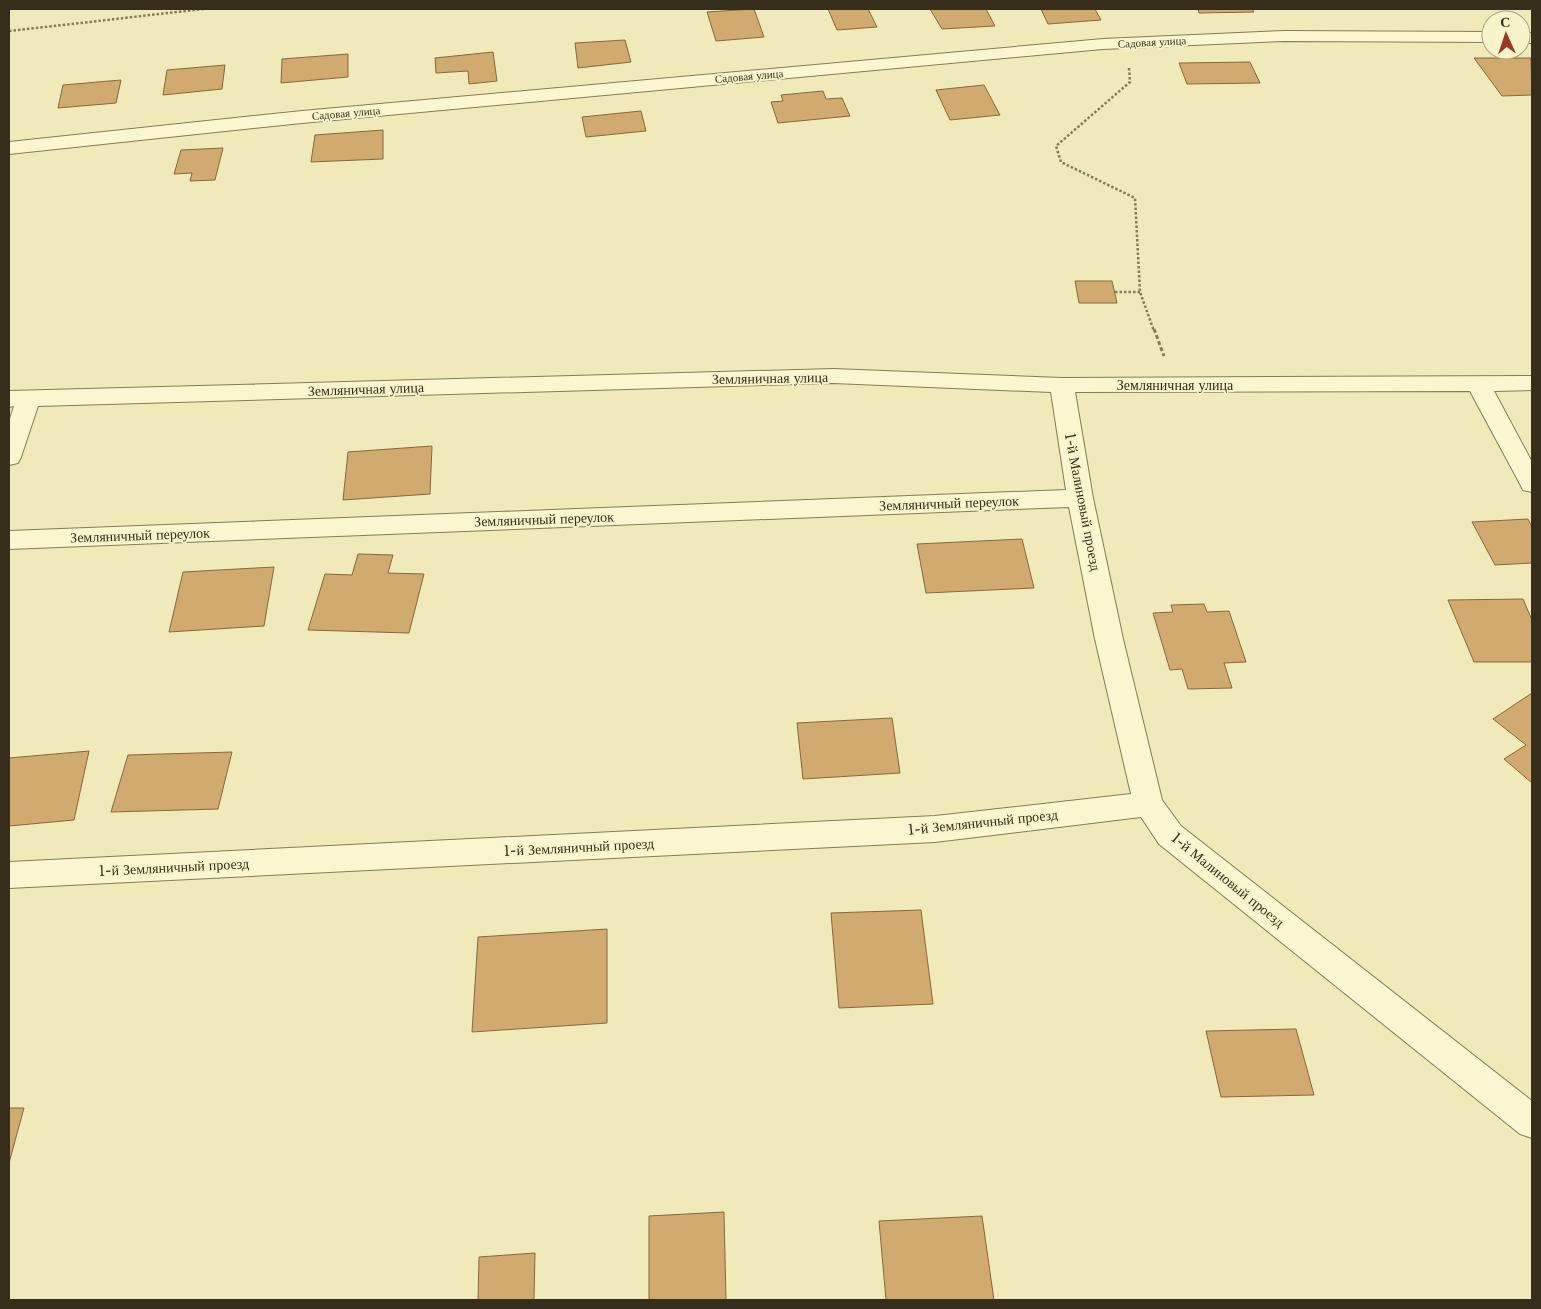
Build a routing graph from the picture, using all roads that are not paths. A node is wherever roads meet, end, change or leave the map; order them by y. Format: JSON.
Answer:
{"nodes":[{"id":1,"x":1481,"y":38,"type":"edge"},
{"id":2,"x":9,"y":148,"type":"edge"},
{"id":3,"x":1478,"y":383,"type":"junction"},
{"id":4,"x":1532,"y":383,"type":"edge"},
{"id":5,"x":1062,"y":385,"type":"junction"},
{"id":6,"x":19,"y":399,"type":"edge"},
{"id":7,"x":9,"y":456,"type":"edge"},
{"id":8,"x":1532,"y":484,"type":"edge"},
{"id":9,"x":1080,"y":498,"type":"junction"},
{"id":10,"x":9,"y":540,"type":"edge"},
{"id":11,"x":1148,"y":804,"type":"junction"},
{"id":12,"x":9,"y":875,"type":"edge"},
{"id":13,"x":1532,"y":1122,"type":"edge"}],
"edges":[{"from":1,"to":2,"type":"street","name":"Садовая улица"},
{"from":3,"to":4,"type":"street","name":"Земляничная улица"},
{"from":3,"to":5,"type":"street","name":"Земляничная улица"},
{"from":3,"to":8,"type":"street"},
{"from":5,"to":6,"type":"street","name":"Земляничная улица"},
{"from":5,"to":9,"type":"street","name":"1-й Малиновый проезд"},
{"from":6,"to":7,"type":"street"},
{"from":9,"to":10,"type":"street","name":"Земляничный переулок"},
{"from":9,"to":11,"type":"street","name":"1-й Малиновый проезд"},
{"from":11,"to":12,"type":"street","name":"1-й Земляничный проезд"},
{"from":11,"to":13,"type":"street","name":"1-й Малиновый проезд"}]}
